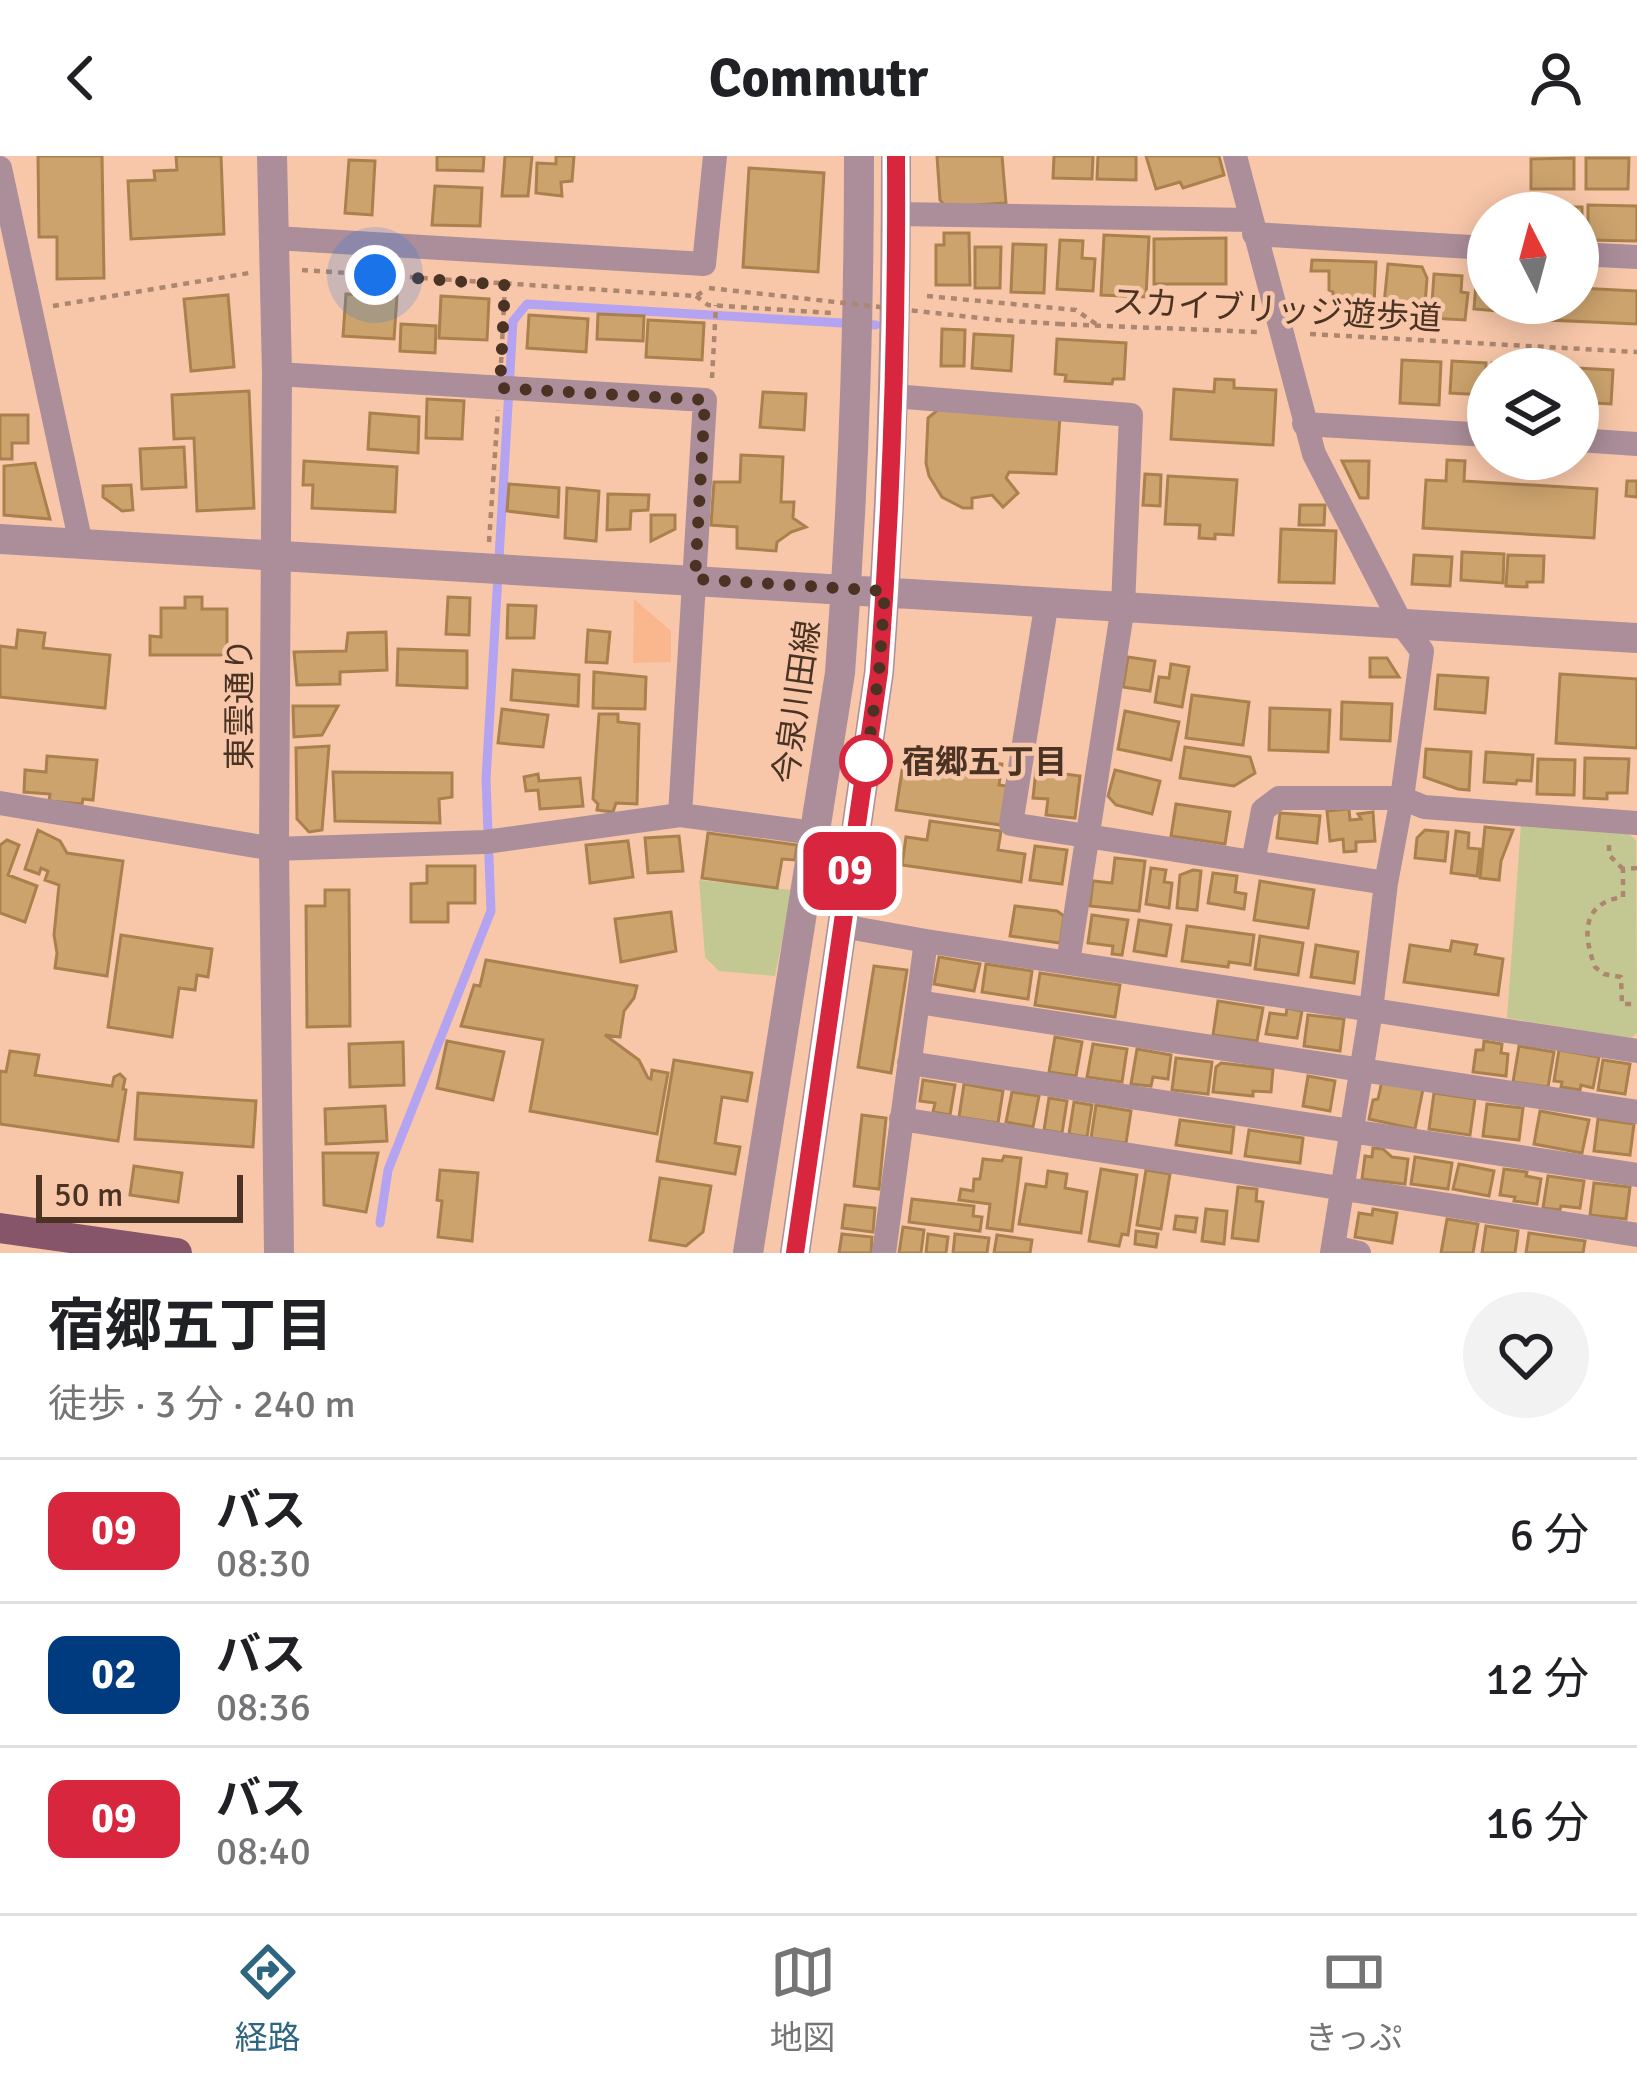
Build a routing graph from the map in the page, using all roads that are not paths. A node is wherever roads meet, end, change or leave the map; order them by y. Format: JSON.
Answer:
{"nodes":[{"id":1,"x":272,"y":156,"type":"edge"},
{"id":2,"x":715,"y":156,"type":"edge"},
{"id":3,"x":860,"y":156,"type":"edge"},
{"id":4,"x":896,"y":156,"type":"edge"},
{"id":5,"x":1235,"y":156,"type":"edge"},
{"id":6,"x":0,"y":168,"type":"edge"},
{"id":7,"x":896,"y":214,"type":"junction"},
{"id":8,"x":1253,"y":227,"type":"junction"},
{"id":9,"x":1467,"y":246,"type":"edge"},
{"id":10,"x":276,"y":253,"type":"junction"},
{"id":11,"x":1599,"y":255,"type":"edge"},
{"id":12,"x":1637,"y":257,"type":"edge"},
{"id":13,"x":277,"y":374,"type":"junction"},
{"id":14,"x":893,"y":396,"type":"junction"},
{"id":15,"x":1304,"y":424,"type":"junction"},
{"id":16,"x":1467,"y":434,"type":"edge"},
{"id":17,"x":1599,"y":441,"type":"edge"},
{"id":18,"x":1637,"y":444,"type":"edge"},
{"id":19,"x":0,"y":539,"type":"edge"},
{"id":20,"x":82,"y":544,"type":"junction"},
{"id":21,"x":275,"y":556,"type":"junction"},
{"id":22,"x":695,"y":579,"type":"junction"},
{"id":23,"x":846,"y":589,"type":"junction"},
{"id":24,"x":885,"y":591,"type":"junction"},
{"id":25,"x":1047,"y":601,"type":"junction"},
{"id":26,"x":1123,"y":606,"type":"junction"},
{"id":27,"x":1401,"y":623,"type":"junction"},
{"id":28,"x":1637,"y":638,"type":"edge"},
{"id":29,"x":1402,"y":798,"type":"junction"},
{"id":30,"x":0,"y":803,"type":"edge"},
{"id":31,"x":680,"y":815,"type":"junction"},
{"id":32,"x":1637,"y":824,"type":"edge"},
{"id":33,"x":814,"y":833,"type":"junction"},
{"id":34,"x":1088,"y":835,"type":"junction"},
{"id":35,"x":274,"y":849,"type":"junction"},
{"id":36,"x":1253,"y":862,"type":"junction"},
{"id":37,"x":1386,"y":883,"type":"junction"},
{"id":38,"x":842,"y":926,"type":"junction"},
{"id":39,"x":926,"y":940,"type":"junction"},
{"id":40,"x":1068,"y":963,"type":"junction"},
{"id":41,"x":918,"y":1002,"type":"junction"},
{"id":42,"x":1371,"y":1010,"type":"junction"},
{"id":43,"x":1637,"y":1051,"type":"edge"},
{"id":44,"x":909,"y":1064,"type":"junction"},
{"id":45,"x":1362,"y":1069,"type":"junction"},
{"id":46,"x":1637,"y":1112,"type":"edge"},
{"id":47,"x":901,"y":1119,"type":"junction"},
{"id":48,"x":1352,"y":1131,"type":"junction"},
{"id":49,"x":1637,"y":1175,"type":"edge"},
{"id":50,"x":1344,"y":1190,"type":"junction"},
{"id":51,"x":0,"y":1228,"type":"edge"},
{"id":52,"x":1637,"y":1235,"type":"edge"},
{"id":53,"x":1332,"y":1250,"type":"edge"},
{"id":54,"x":177,"y":1253,"type":"edge"},
{"id":55,"x":280,"y":1253,"type":"edge"},
{"id":56,"x":748,"y":1253,"type":"edge"},
{"id":57,"x":796,"y":1253,"type":"edge"},
{"id":58,"x":884,"y":1253,"type":"edge"},
{"id":59,"x":1358,"y":1253,"type":"edge"}],
"edges":[{"from":1,"to":10,"type":"street","name":"東雲通り"},
{"from":2,"to":10,"type":"street"},
{"from":3,"to":23,"type":"street","name":"今泉川田線"},
{"from":4,"to":7,"type":"street"},
{"from":5,"to":8,"type":"street"},
{"from":6,"to":20,"type":"street"},
{"from":7,"to":8,"type":"street"},
{"from":7,"to":14,"type":"street"},
{"from":8,"to":9,"type":"street"},
{"from":8,"to":15,"type":"street"},
{"from":10,"to":13,"type":"street","name":"東雲通り"},
{"from":11,"to":12,"type":"street"},
{"from":13,"to":21,"type":"street","name":"東雲通り"},
{"from":13,"to":22,"type":"street"},
{"from":14,"to":24,"type":"street"},
{"from":14,"to":26,"type":"street"},
{"from":15,"to":16,"type":"street"},
{"from":15,"to":27,"type":"street"},
{"from":17,"to":18,"type":"street"},
{"from":19,"to":20,"type":"street"},
{"from":20,"to":21,"type":"street"},
{"from":21,"to":22,"type":"street"},
{"from":21,"to":35,"type":"street","name":"東雲通り"},
{"from":22,"to":23,"type":"street"},
{"from":22,"to":31,"type":"street"},
{"from":23,"to":24,"type":"street"},
{"from":23,"to":33,"type":"street","name":"今泉川田線"},
{"from":24,"to":25,"type":"street"},
{"from":24,"to":38,"type":"street"},
{"from":25,"to":26,"type":"street"},
{"from":25,"to":34,"type":"street"},
{"from":26,"to":27,"type":"street"},
{"from":26,"to":34,"type":"street"},
{"from":27,"to":28,"type":"street"},
{"from":27,"to":29,"type":"street"},
{"from":29,"to":32,"type":"street"},
{"from":29,"to":36,"type":"street"},
{"from":29,"to":37,"type":"street"},
{"from":30,"to":35,"type":"street"},
{"from":31,"to":33,"type":"street"},
{"from":31,"to":35,"type":"street"},
{"from":33,"to":56,"type":"street","name":"今泉川田線"},
{"from":34,"to":36,"type":"street"},
{"from":34,"to":40,"type":"street"},
{"from":35,"to":55,"type":"street","name":"東雲通り"},
{"from":36,"to":37,"type":"street"},
{"from":37,"to":42,"type":"street"},
{"from":38,"to":39,"type":"street"},
{"from":38,"to":57,"type":"street"},
{"from":39,"to":40,"type":"street"},
{"from":39,"to":41,"type":"street"},
{"from":40,"to":42,"type":"street"},
{"from":41,"to":44,"type":"street"},
{"from":41,"to":45,"type":"street"},
{"from":42,"to":43,"type":"street"},
{"from":42,"to":45,"type":"street"},
{"from":44,"to":47,"type":"street"},
{"from":44,"to":48,"type":"street"},
{"from":45,"to":46,"type":"street"},
{"from":45,"to":48,"type":"street"},
{"from":47,"to":50,"type":"street"},
{"from":47,"to":58,"type":"street"},
{"from":48,"to":49,"type":"street"},
{"from":48,"to":50,"type":"street"},
{"from":50,"to":52,"type":"street"},
{"from":50,"to":53,"type":"street"},
{"from":51,"to":54,"type":"main road"},
{"from":53,"to":59,"type":"street"}]}
